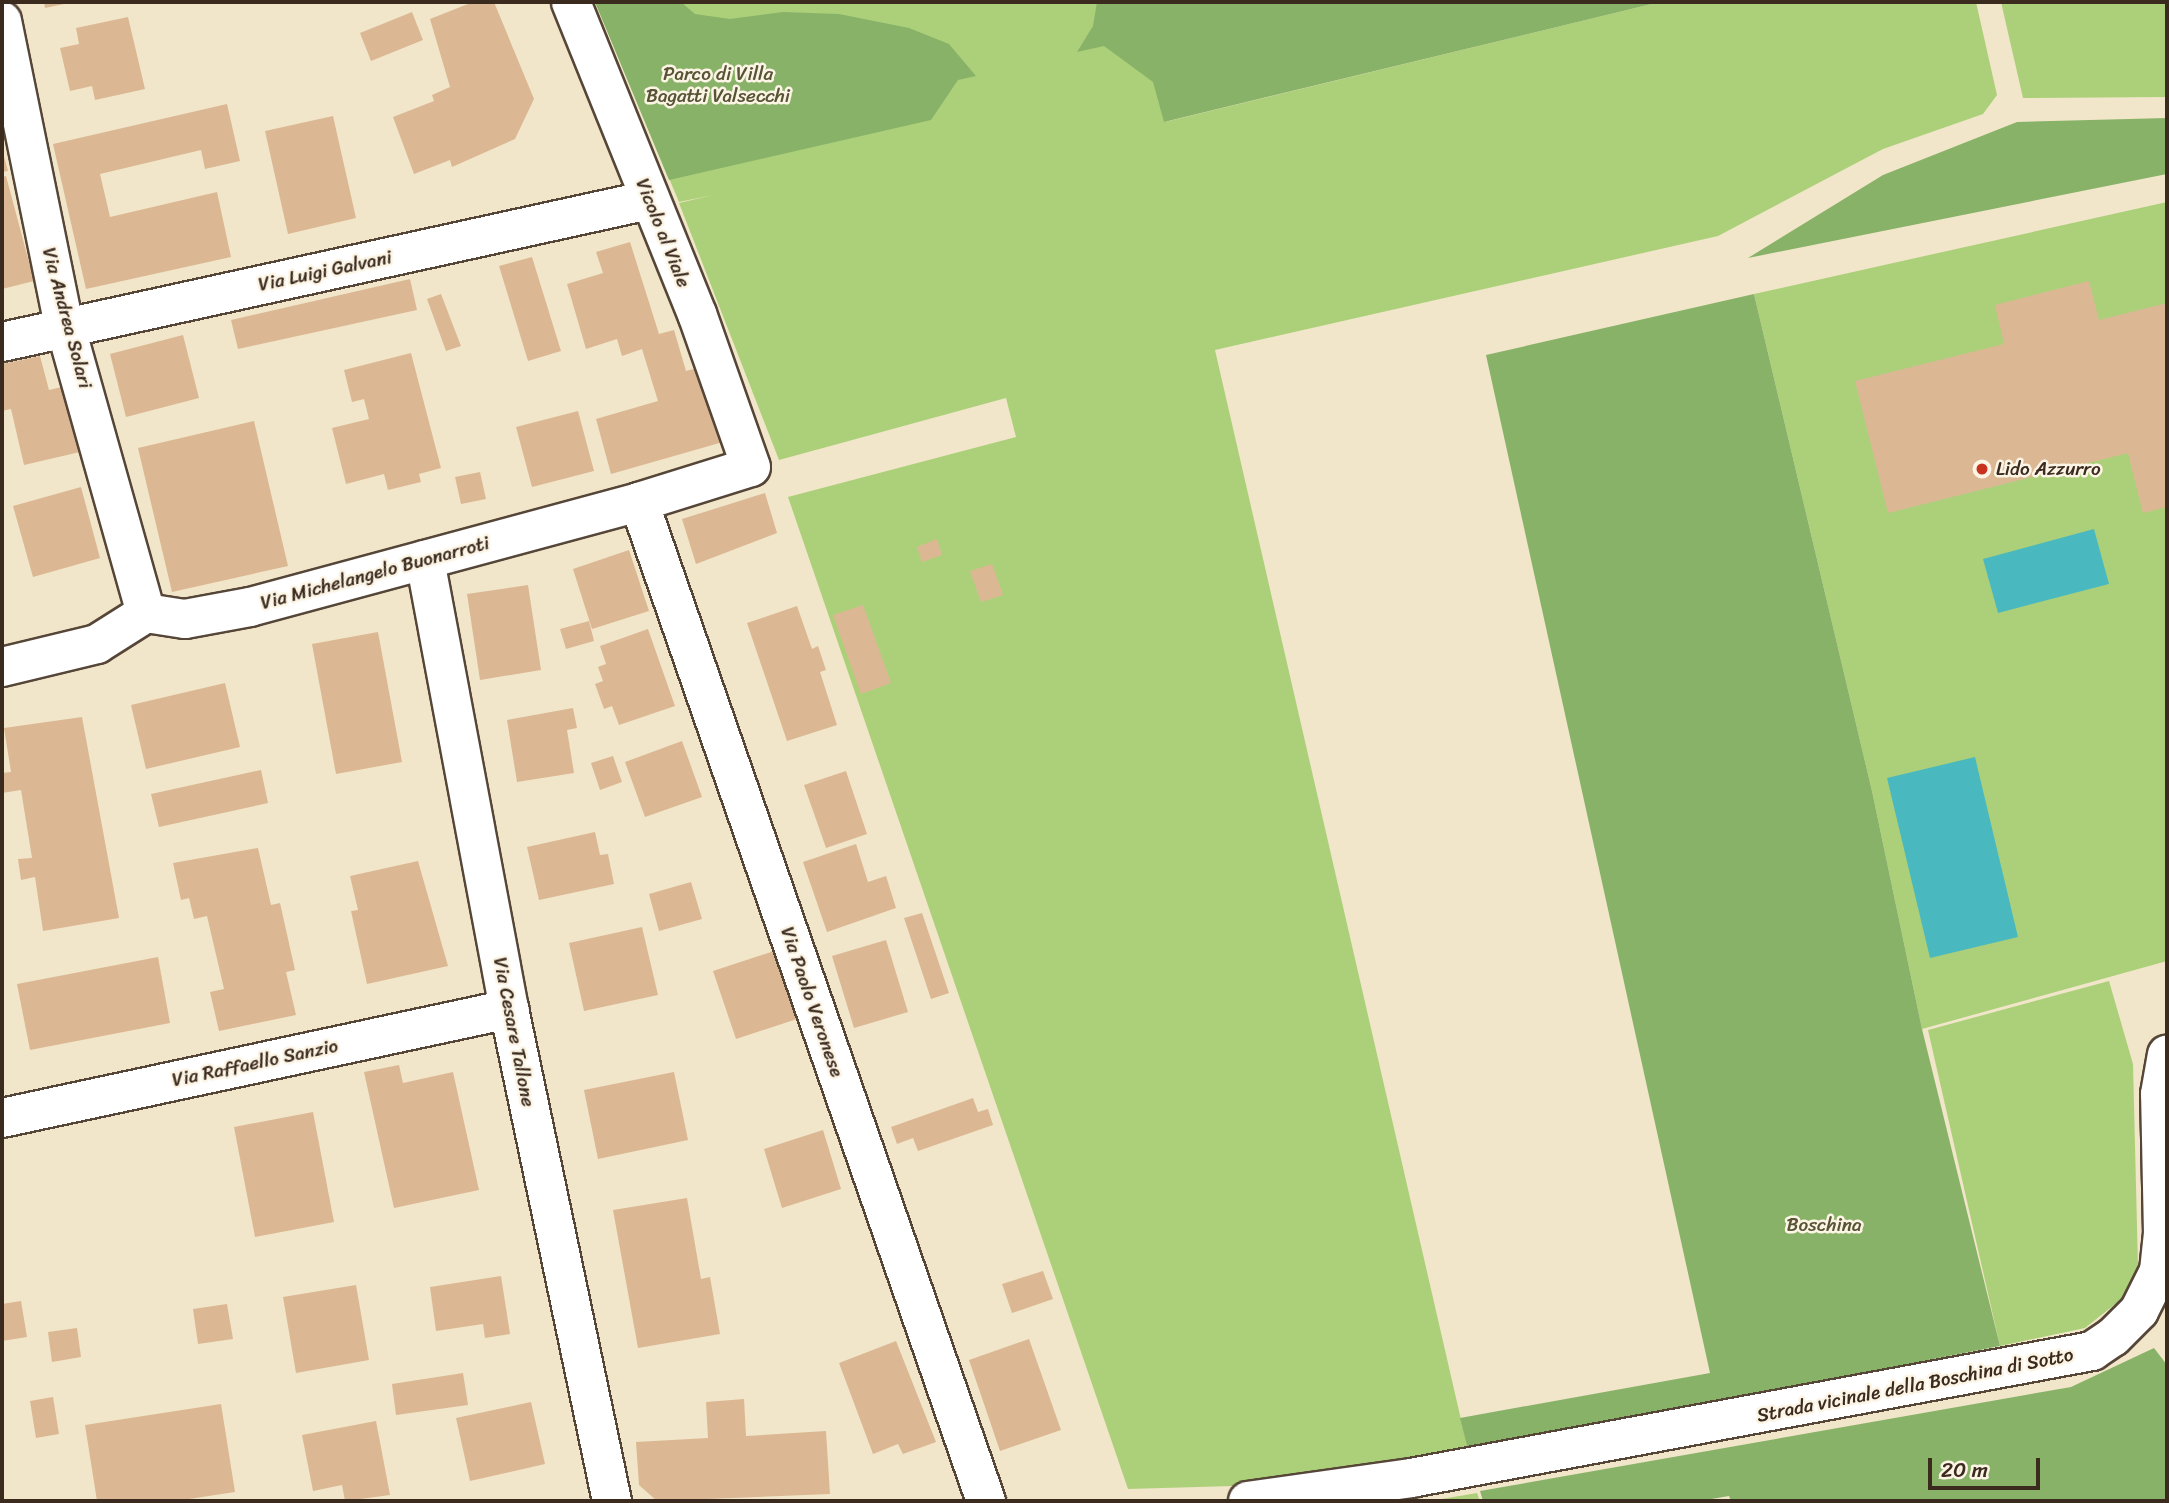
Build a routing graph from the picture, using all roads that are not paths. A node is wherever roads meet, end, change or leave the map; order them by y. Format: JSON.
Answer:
{"nodes":[{"id":1,"x":571,"y":2,"type":"edge"},
{"id":2,"x":2,"y":20,"type":"edge"},
{"id":3,"x":649,"y":200,"type":"junction"},
{"id":4,"x":68,"y":328,"type":"junction"},
{"id":5,"x":2,"y":342,"type":"edge"},
{"id":6,"x":751,"y":467,"type":"joint"},
{"id":7,"x":639,"y":502,"type":"junction"},
{"id":8,"x":425,"y":560,"type":"junction"},
{"id":9,"x":146,"y":613,"type":"junction"},
{"id":10,"x":2,"y":667,"type":"edge"},
{"id":11,"x":509,"y":1009,"type":"junction"},
{"id":12,"x":2167,"y":1055,"type":"edge"},
{"id":13,"x":2,"y":1118,"type":"edge"},
{"id":14,"x":1263,"y":1500,"type":"edge"},
{"id":15,"x":612,"y":1501,"type":"edge"},
{"id":16,"x":986,"y":1501,"type":"edge"}],
"edges":[{"from":1,"to":3,"type":"street","name":"Vicolo al Viale"},
{"from":2,"to":4,"type":"street","name":"Via Andrea Solari"},
{"from":3,"to":4,"type":"street","name":"Via Luigi Galvani"},
{"from":3,"to":6,"type":"street","name":"Vicolo al Viale"},
{"from":4,"to":5,"type":"street","name":"Via Luigi Galvani"},
{"from":4,"to":9,"type":"street","name":"Via Andrea Solari"},
{"from":6,"to":7,"type":"street","name":"Via Michelangelo Buonarroti"},
{"from":7,"to":8,"type":"street","name":"Via Michelangelo Buonarroti"},
{"from":7,"to":16,"type":"street","name":"Via Paolo Veronese"},
{"from":8,"to":9,"type":"street","name":"Via Michelangelo Buonarroti"},
{"from":8,"to":11,"type":"street","name":"Via Cesare Tallone"},
{"from":9,"to":10,"type":"street"},
{"from":11,"to":13,"type":"street","name":"Via Raffaello Sanzio"},
{"from":11,"to":15,"type":"street","name":"Via Cesare Tallone"},
{"from":12,"to":14,"type":"street","name":"Strada vicinale della Boschina di Sotto"}]}
